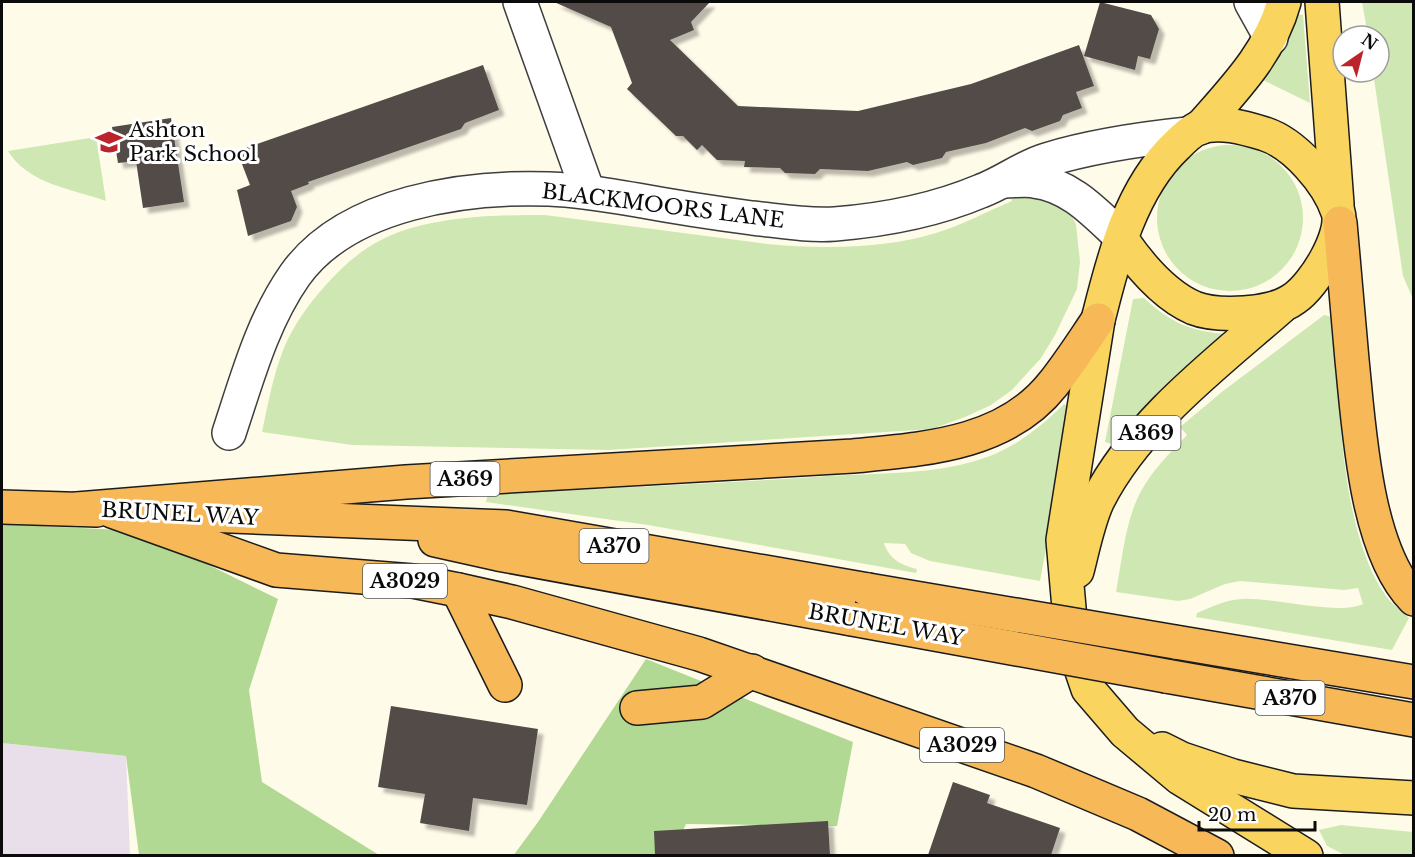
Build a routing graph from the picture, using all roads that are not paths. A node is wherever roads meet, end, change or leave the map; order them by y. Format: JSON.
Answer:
{"nodes":[{"id":1,"x":520,"y":2,"type":"edge"},
{"id":2,"x":1251,"y":2,"type":"edge"},
{"id":3,"x":1284,"y":2,"type":"edge"},
{"id":4,"x":1322,"y":2,"type":"edge"},
{"id":5,"x":1271,"y":38,"type":"junction"},
{"id":6,"x":1194,"y":131,"type":"junction"},
{"id":7,"x":1005,"y":181,"type":"junction"},
{"id":8,"x":588,"y":192,"type":"junction"},
{"id":9,"x":1339,"y":218,"type":"junction"},
{"id":10,"x":1122,"y":239,"type":"junction"},
{"id":11,"x":1284,"y":305,"type":"junction"},
{"id":12,"x":1098,"y":320,"type":"junction"},
{"id":13,"x":230,"y":433,"type":"dead end"},
{"id":14,"x":2,"y":507,"type":"edge"},
{"id":15,"x":77,"y":508,"type":"junction"},
{"id":16,"x":112,"y":511,"type":"junction"},
{"id":17,"x":359,"y":523,"type":"junction"},
{"id":18,"x":458,"y":590,"type":"junction"},
{"id":19,"x":1413,"y":599,"type":"edge"},
{"id":20,"x":1069,"y":602,"type":"junction"},
{"id":21,"x":753,"y":671,"type":"junction"},
{"id":22,"x":1413,"y":682,"type":"edge"},
{"id":23,"x":505,"y":685,"type":"dead end"},
{"id":24,"x":637,"y":708,"type":"dead end"},
{"id":25,"x":1413,"y":720,"type":"edge"},
{"id":26,"x":1125,"y":732,"type":"junction"},
{"id":27,"x":1413,"y":798,"type":"edge"},
{"id":28,"x":1217,"y":855,"type":"edge"},
{"id":29,"x":1306,"y":855,"type":"edge"}],
"edges":[{"from":1,"to":8,"type":"street"},
{"from":2,"to":5,"type":"street"},
{"from":3,"to":5,"type":"main road","number":"A369"},
{"from":4,"to":9,"type":"main road"},
{"from":5,"to":6,"type":"main road","number":"A369"},
{"from":6,"to":7,"type":"street","name":"BLACKMOORS LANE"},
{"from":6,"to":9,"type":"main road"},
{"from":6,"to":10,"type":"main road","number":"A369"},
{"from":7,"to":8,"type":"street","name":"BLACKMOORS LANE"},
{"from":7,"to":10,"type":"street","name":"BLACKMOORS LANE"},
{"from":8,"to":13,"type":"street","name":"BLACKMOORS LANE"},
{"from":9,"to":11,"type":"main road"},
{"from":9,"to":19,"type":"highway"},
{"from":10,"to":11,"type":"main road"},
{"from":10,"to":12,"type":"main road","number":"A369"},
{"from":11,"to":20,"type":"main road","number":"A369"},
{"from":12,"to":15,"type":"highway","number":"A369"},
{"from":12,"to":20,"type":"main road","number":"A369"},
{"from":14,"to":15,"type":"highway","name":"BRUNEL WAY","number":"A370"},
{"from":15,"to":16,"type":"highway","name":"BRUNEL WAY","number":"A370"},
{"from":16,"to":17,"type":"highway","name":"BRUNEL WAY","number":"A370"},
{"from":16,"to":18,"type":"highway","number":"A3029"},
{"from":17,"to":22,"type":"highway","name":"BRUNEL WAY","number":"A370","bridge":true},
{"from":17,"to":25,"type":"highway","name":"BRUNEL WAY","number":"A370","bridge":true},
{"from":18,"to":21,"type":"highway","number":"A3029"},
{"from":18,"to":23,"type":"highway"},
{"from":20,"to":26,"type":"main road"},
{"from":21,"to":24,"type":"highway"},
{"from":21,"to":28,"type":"highway","number":"A3029"},
{"from":26,"to":27,"type":"main road"},
{"from":26,"to":29,"type":"main road"}]}
